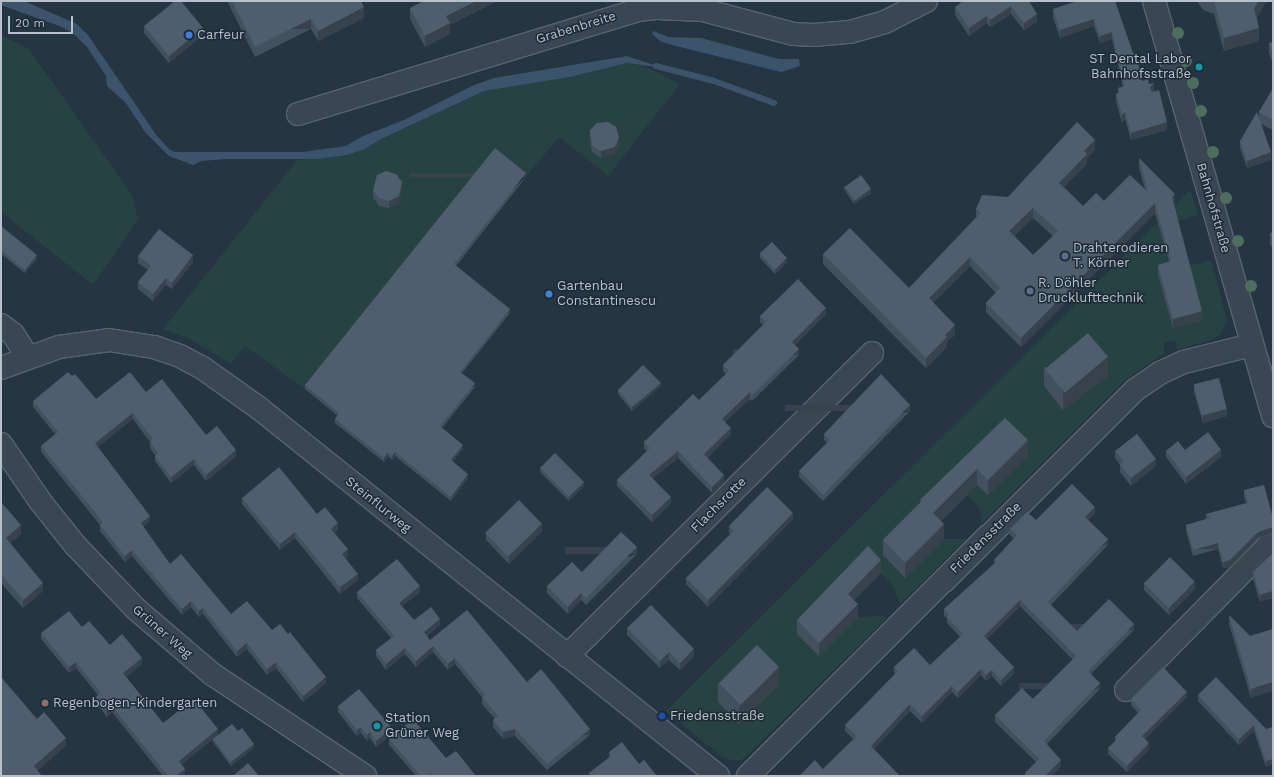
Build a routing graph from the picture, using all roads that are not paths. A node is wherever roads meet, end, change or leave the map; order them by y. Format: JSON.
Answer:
{"nodes":[{"id":1,"x":926,"y":1,"type":"edge"},
{"id":2,"x":1154,"y":1,"type":"edge"},
{"id":3,"x":298,"y":114,"type":"dead end"},
{"id":4,"x":1,"y":324,"type":"edge"},
{"id":5,"x":1252,"y":345,"type":"junction"},
{"id":6,"x":872,"y":353,"type":"dead end"},
{"id":7,"x":28,"y":356,"type":"junction"},
{"id":8,"x":1,"y":368,"type":"edge"},
{"id":9,"x":1273,"y":416,"type":"edge"},
{"id":10,"x":1,"y":444,"type":"edge"},
{"id":11,"x":1273,"y":545,"type":"edge"},
{"id":12,"x":567,"y":656,"type":"junction"},
{"id":13,"x":1126,"y":690,"type":"dead end"},
{"id":14,"x":365,"y":776,"type":"edge"},
{"id":15,"x":718,"y":776,"type":"edge"},
{"id":16,"x":748,"y":776,"type":"edge"}],
"edges":[{"from":1,"to":3,"type":"street","name":"Grabenbreite"},
{"from":2,"to":5,"type":"street","name":"Bahnhofstraße"},
{"from":4,"to":7,"type":"street"},
{"from":5,"to":9,"type":"street","name":"Bahnhofstraße"},
{"from":5,"to":16,"type":"street","name":"Friedensstraße"},
{"from":6,"to":12,"type":"street","name":"Flachsrotte"},
{"from":7,"to":8,"type":"street","name":"Steinflurweg"},
{"from":7,"to":12,"type":"street","name":"Steinflurweg"},
{"from":10,"to":14,"type":"street","name":"Grüner Weg"},
{"from":11,"to":13,"type":"street"},
{"from":12,"to":15,"type":"street","name":"Steinflurweg"}]}
